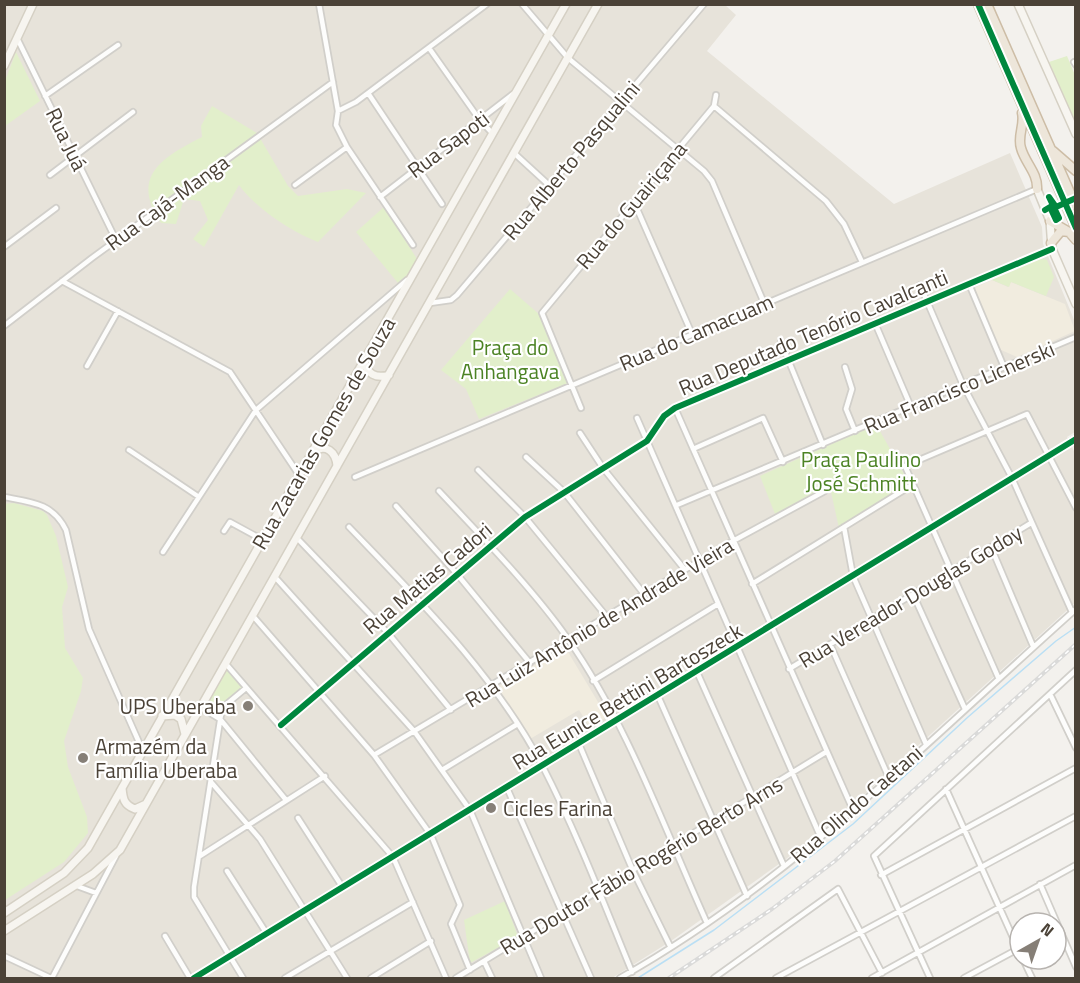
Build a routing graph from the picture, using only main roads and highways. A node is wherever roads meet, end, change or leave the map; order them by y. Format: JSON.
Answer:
{"nodes":[{"id":1,"x":33,"y":4,"type":"edge"},
{"id":2,"x":40,"y":4,"type":"edge"},
{"id":3,"x":566,"y":4,"type":"edge"},
{"id":4,"x":598,"y":4,"type":"edge"},
{"id":5,"x":978,"y":4,"type":"edge"},
{"id":6,"x":987,"y":4,"type":"edge"},
{"id":7,"x":1018,"y":4,"type":"edge"},
{"id":8,"x":26,"y":21,"type":"junction"},
{"id":9,"x":4,"y":66,"type":"edge"},
{"id":10,"x":1016,"y":93,"type":"junction"},
{"id":11,"x":1076,"y":134,"type":"edge"},
{"id":12,"x":1050,"y":149,"type":"junction"},
{"id":13,"x":1076,"y":171,"type":"edge"},
{"id":14,"x":1037,"y":189,"type":"joint"},
{"id":15,"x":1076,"y":206,"type":"edge"},
{"id":16,"x":1050,"y":221,"type":"junction"},
{"id":17,"x":1072,"y":230,"type":"edge"},
{"id":18,"x":1076,"y":240,"type":"edge"},
{"id":19,"x":1051,"y":246,"type":"junction"},
{"id":20,"x":1076,"y":304,"type":"edge"},
{"id":21,"x":364,"y":360,"type":"junction"},
{"id":22,"x":389,"y":375,"type":"junction"},
{"id":23,"x":1076,"y":439,"type":"edge"},
{"id":24,"x":312,"y":453,"type":"junction"},
{"id":25,"x":338,"y":466,"type":"junction"},
{"id":26,"x":161,"y":717,"type":"junction"},
{"id":27,"x":185,"y":734,"type":"junction"},
{"id":28,"x":122,"y":788,"type":"junction"},
{"id":29,"x":146,"y":804,"type":"junction"},
{"id":30,"x":15,"y":906,"type":"junction"},
{"id":31,"x":4,"y":913,"type":"edge"},
{"id":32,"x":23,"y":919,"type":"junction"},
{"id":33,"x":4,"y":931,"type":"edge"},
{"id":34,"x":192,"y":978,"type":"edge"}],
"edges":[{"from":1,"to":8,"type":"main road"},
{"from":2,"to":8,"type":"main road"},
{"from":3,"to":21,"type":"main road","name":"Rua Zacarias Gomes de Souza"},
{"from":4,"to":22,"type":"main road","name":"Rua Zacarias Gomes de Souza"},
{"from":5,"to":10,"type":"highway"},
{"from":6,"to":12,"type":"highway"},
{"from":7,"to":11,"type":"main road"},
{"from":8,"to":9,"type":"main road"},
{"from":10,"to":14,"type":"highway"},
{"from":10,"to":17,"type":"highway"},
{"from":12,"to":13,"type":"highway"},
{"from":12,"to":15,"type":"highway"},
{"from":14,"to":16,"type":"main road"},
{"from":16,"to":17,"type":"highway"},
{"from":16,"to":19,"type":"main road"},
{"from":17,"to":18,"type":"highway"},
{"from":17,"to":19,"type":"highway"},
{"from":19,"to":20,"type":"main road"},
{"from":21,"to":22,"type":"main road"},
{"from":21,"to":24,"type":"main road","name":"Rua Zacarias Gomes de Souza"},
{"from":22,"to":25,"type":"main road","name":"Rua Zacarias Gomes de Souza"},
{"from":23,"to":34,"type":"main road","name":"Rua Eunice Bettini Bartoszeck"},
{"from":24,"to":25,"type":"main road"},
{"from":24,"to":26,"type":"main road","name":"Rua Zacarias Gomes de Souza"},
{"from":25,"to":27,"type":"main road","name":"Rua Zacarias Gomes de Souza"},
{"from":26,"to":27,"type":"main road"},
{"from":26,"to":28,"type":"main road","name":"Rua Zacarias Gomes de Souza"},
{"from":27,"to":29,"type":"main road","name":"Rua Zacarias Gomes de Souza"},
{"from":28,"to":29,"type":"main road"},
{"from":28,"to":30,"type":"main road","name":"Rua Zacarias Gomes de Souza"},
{"from":29,"to":32,"type":"main road","name":"Rua Zacarias Gomes de Souza"},
{"from":30,"to":31,"type":"main road","name":"Rua Zacarias Gomes de Souza"},
{"from":30,"to":32,"type":"main road"},
{"from":32,"to":33,"type":"main road","name":"Rua Zacarias Gomes de Souza"}]}
